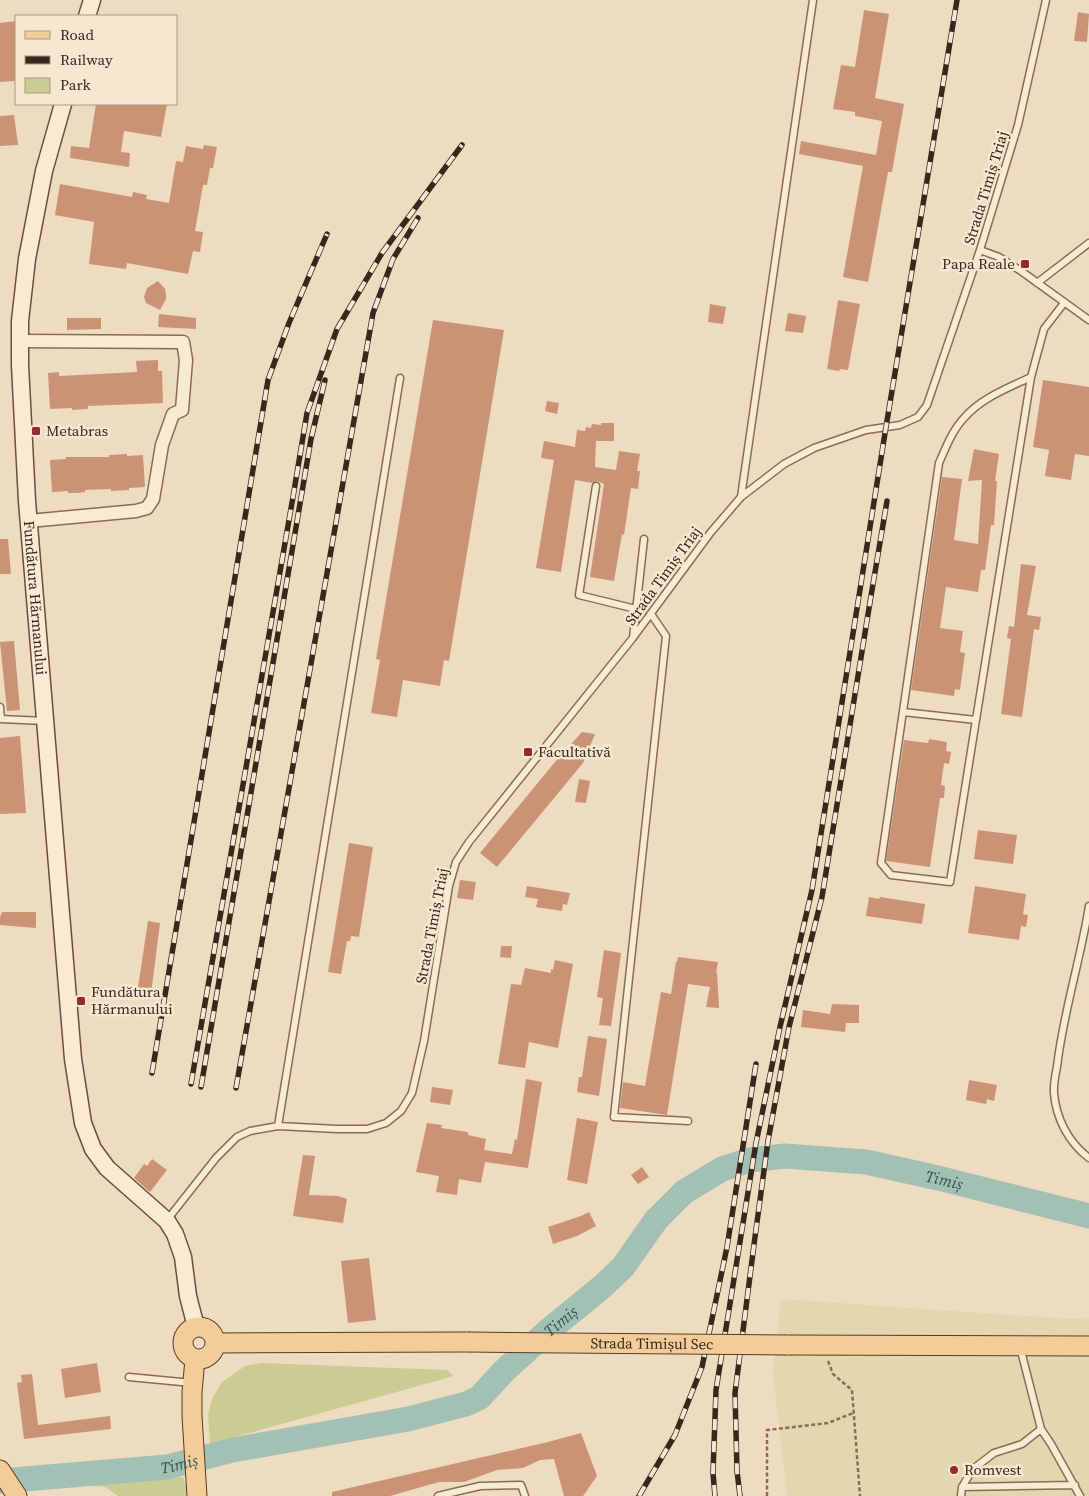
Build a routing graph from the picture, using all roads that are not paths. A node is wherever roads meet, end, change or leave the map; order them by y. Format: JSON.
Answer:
{"nodes":[{"id":1,"x":92,"y":0,"type":"edge"},
{"id":2,"x":812,"y":0,"type":"edge"},
{"id":3,"x":1046,"y":0,"type":"edge"},
{"id":4,"x":87,"y":15,"type":"edge"},
{"id":5,"x":63,"y":105,"type":"edge"},
{"id":6,"x":1089,"y":243,"type":"edge"},
{"id":7,"x":980,"y":250,"type":"junction"},
{"id":8,"x":1037,"y":283,"type":"junction"},
{"id":9,"x":1064,"y":303,"type":"junction"},
{"id":10,"x":1089,"y":320,"type":"edge"},
{"id":11,"x":20,"y":341,"type":"junction"},
{"id":12,"x":1031,"y":377,"type":"junction"},
{"id":13,"x":400,"y":378,"type":"dead end"},
{"id":14,"x":596,"y":486,"type":"dead end"},
{"id":15,"x":741,"y":497,"type":"junction"},
{"id":16,"x":29,"y":521,"type":"junction"},
{"id":17,"x":644,"y":540,"type":"dead end"},
{"id":18,"x":636,"y":609,"type":"junction"},
{"id":19,"x":651,"y":614,"type":"junction"},
{"id":20,"x":632,"y":639,"type":"junction"},
{"id":21,"x":0,"y":707,"type":"edge"},
{"id":22,"x":903,"y":712,"type":"junction"},
{"id":23,"x":0,"y":719,"type":"edge"},
{"id":24,"x":976,"y":720,"type":"junction"},
{"id":25,"x":46,"y":721,"type":"junction"},
{"id":26,"x":1089,"y":906,"type":"edge"},
{"id":27,"x":688,"y":1121,"type":"dead end"},
{"id":28,"x":278,"y":1126,"type":"junction"},
{"id":29,"x":1089,"y":1158,"type":"edge"},
{"id":30,"x":167,"y":1221,"type":"junction"},
{"id":31,"x":196,"y":1327,"type":"junction"},
{"id":32,"x":215,"y":1343,"type":"junction"},
{"id":33,"x":1020,"y":1346,"type":"junction"},
{"id":34,"x":1089,"y":1346,"type":"edge"},
{"id":35,"x":195,"y":1359,"type":"junction"},
{"id":36,"x":129,"y":1377,"type":"dead end"},
{"id":37,"x":193,"y":1384,"type":"junction"},
{"id":38,"x":1041,"y":1429,"type":"junction"},
{"id":39,"x":0,"y":1470,"type":"edge"},
{"id":40,"x":1075,"y":1485,"type":"junction"},
{"id":41,"x":962,"y":1487,"type":"junction"},
{"id":42,"x":197,"y":1490,"type":"edge"},
{"id":43,"x":17,"y":1496,"type":"edge"},
{"id":44,"x":438,"y":1496,"type":"edge"},
{"id":45,"x":525,"y":1496,"type":"edge"},
{"id":46,"x":961,"y":1496,"type":"edge"},
{"id":47,"x":1080,"y":1496,"type":"edge"}],
"edges":[{"from":1,"to":4,"type":"main road"},
{"from":2,"to":15,"type":"lane"},
{"from":3,"to":7,"type":"lane","name":"Strada Timiș Triaj"},
{"from":5,"to":11,"type":"main road","name":"Fundătura Hărmanului"},
{"from":6,"to":8,"type":"lane"},
{"from":7,"to":8,"type":"lane"},
{"from":7,"to":15,"type":"lane","name":"Strada Timiș Triaj"},
{"from":8,"to":9,"type":"lane"},
{"from":9,"to":10,"type":"lane"},
{"from":9,"to":12,"type":"lane"},
{"from":11,"to":16,"type":"main road","name":"Fundătura Hărmanului"},
{"from":11,"to":16,"type":"street"},
{"from":12,"to":22,"type":"lane"},
{"from":12,"to":24,"type":"lane"},
{"from":13,"to":28,"type":"lane"},
{"from":14,"to":18,"type":"lane"},
{"from":15,"to":19,"type":"lane","name":"Strada Timiș Triaj"},
{"from":16,"to":25,"type":"main road","name":"Fundătura Hărmanului"},
{"from":17,"to":18,"type":"lane"},
{"from":18,"to":20,"type":"lane"},
{"from":19,"to":20,"type":"lane","name":"Strada Timiș Triaj"},
{"from":19,"to":27,"type":"lane"},
{"from":20,"to":28,"type":"lane","name":"Strada Timiș Triaj"},
{"from":21,"to":23,"type":"lane"},
{"from":22,"to":24,"type":"lane"},
{"from":22,"to":24,"type":"lane"},
{"from":23,"to":25,"type":"lane"},
{"from":25,"to":30,"type":"main road","name":"Fundătura Hărmanului"},
{"from":26,"to":29,"type":"lane"},
{"from":28,"to":30,"type":"lane","name":"Strada Timiș Triaj"},
{"from":30,"to":31,"type":"main road","name":"Fundătura Hărmanului"},
{"from":31,"to":32,"type":"main road"},
{"from":31,"to":35,"type":"main road"},
{"from":32,"to":33,"type":"main road","name":"Strada Timișul Sec","bridge":true},
{"from":32,"to":35,"type":"main road"},
{"from":33,"to":34,"type":"main road","name":"Strada Timișul Sec"},
{"from":33,"to":38,"type":"lane"},
{"from":35,"to":37,"type":"main road"},
{"from":36,"to":37,"type":"lane"},
{"from":37,"to":42,"type":"main road"},
{"from":38,"to":40,"type":"lane"},
{"from":38,"to":41,"type":"lane"},
{"from":39,"to":43,"type":"main road"},
{"from":40,"to":41,"type":"lane"},
{"from":40,"to":47,"type":"lane"},
{"from":41,"to":46,"type":"lane"},
{"from":44,"to":45,"type":"lane"}]}
